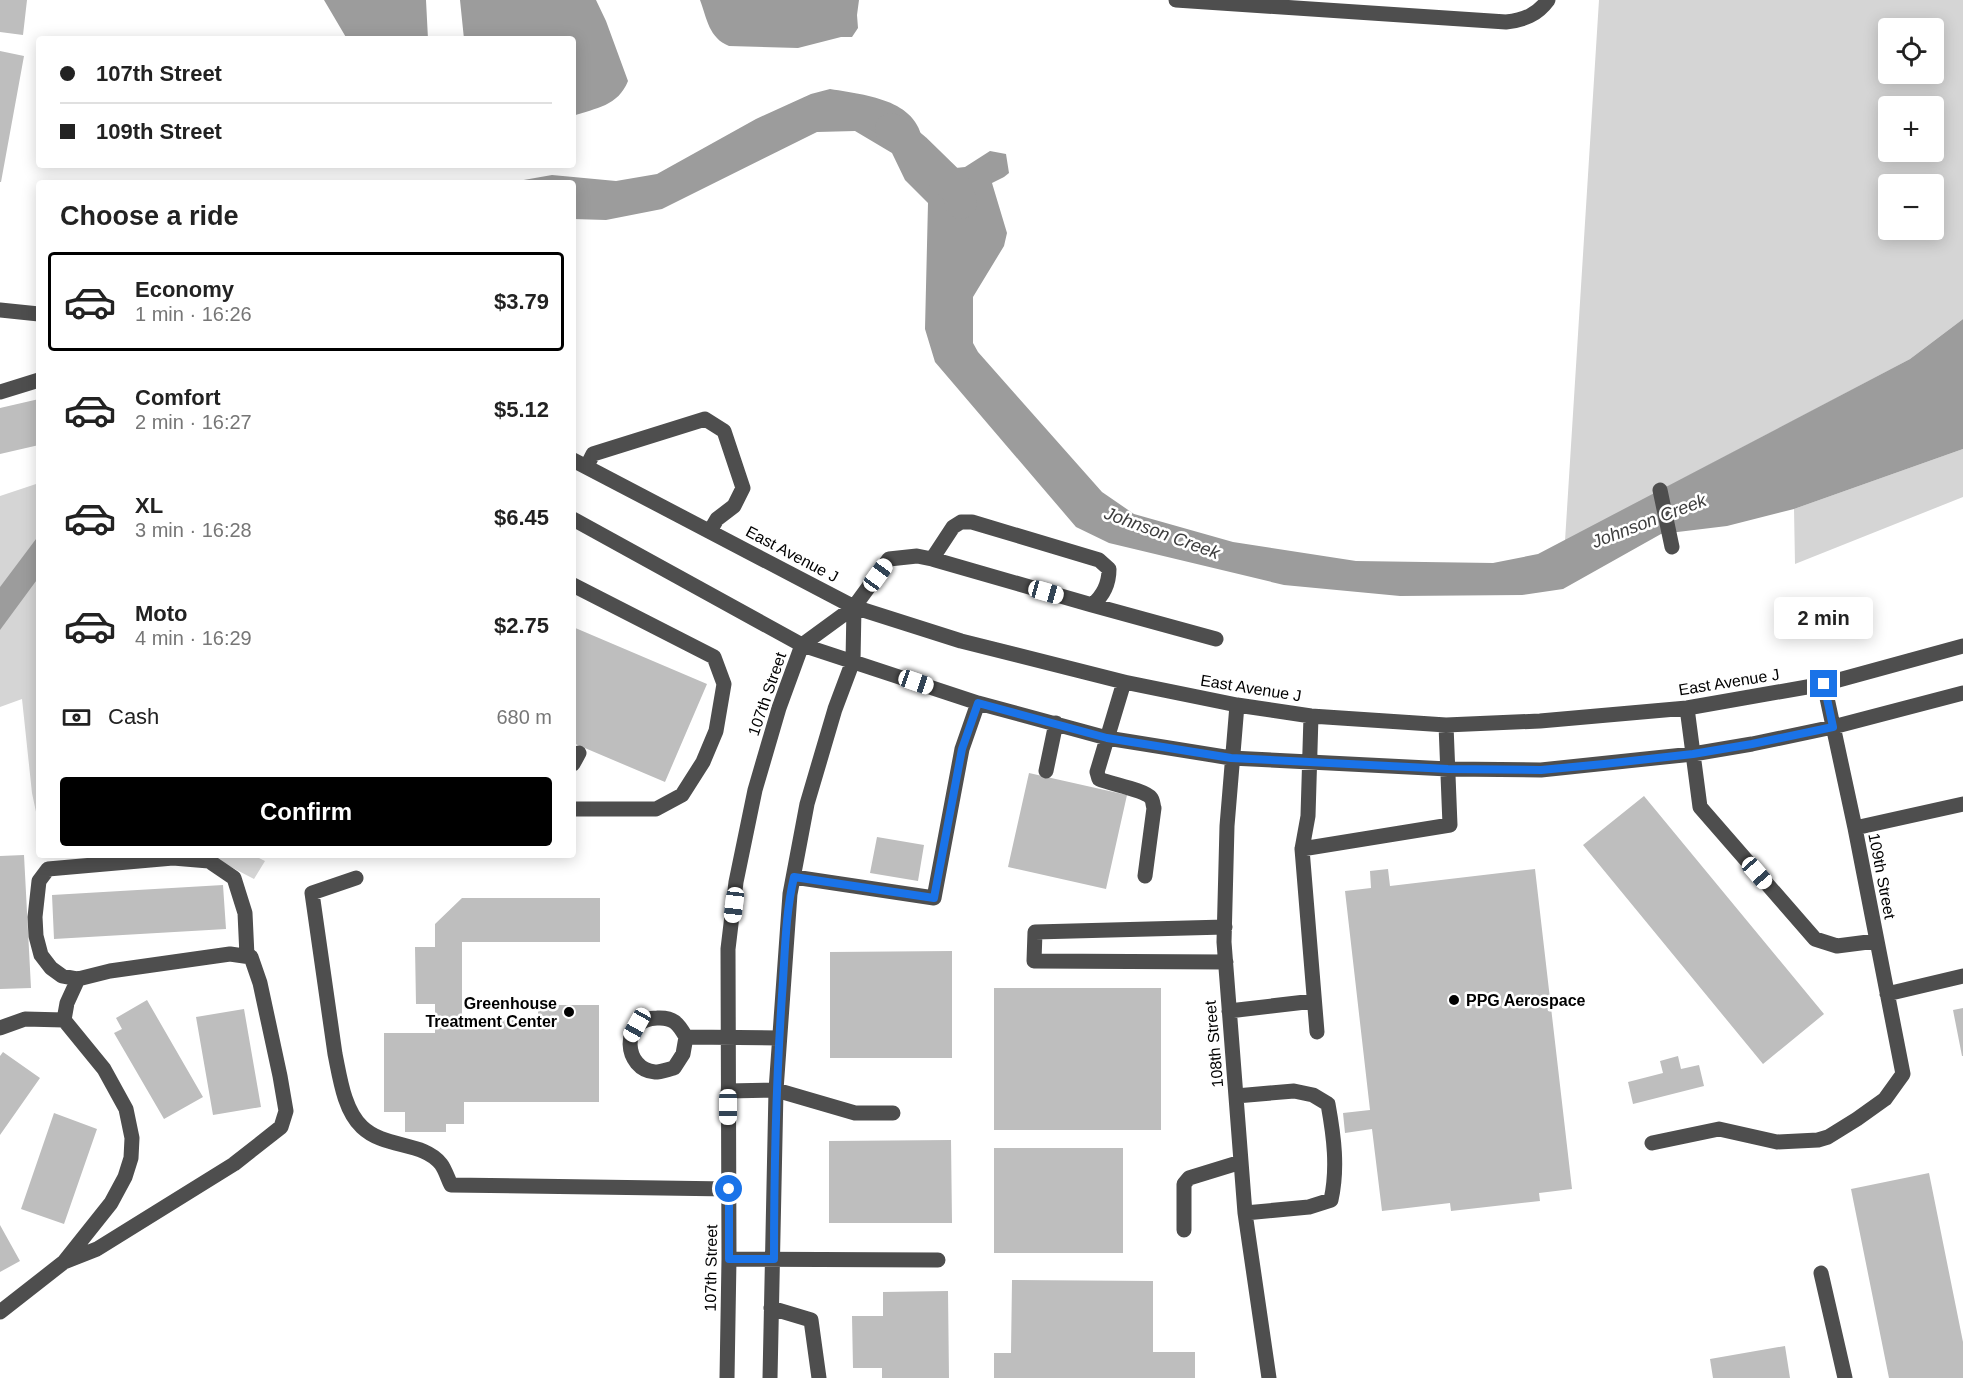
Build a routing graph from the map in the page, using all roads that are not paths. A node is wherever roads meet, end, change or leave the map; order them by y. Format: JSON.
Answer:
{"nodes":[{"id":1,"x":1176,"y":0,"type":"edge"},
{"id":2,"x":1548,"y":0,"type":"edge"},
{"id":3,"x":0,"y":310,"type":"edge"},
{"id":4,"x":36,"y":314,"type":"edge"},
{"id":5,"x":36,"y":381,"type":"edge"},
{"id":6,"x":0,"y":392,"type":"edge"},
{"id":7,"x":580,"y":463,"type":"edge"},
{"id":8,"x":1660,"y":490,"type":"dead end"},
{"id":9,"x":576,"y":521,"type":"edge"},
{"id":10,"x":710,"y":531,"type":"junction"},
{"id":11,"x":1672,"y":548,"type":"dead end"},
{"id":12,"x":932,"y":559,"type":"junction"},
{"id":13,"x":576,"y":587,"type":"edge"},
{"id":14,"x":1092,"y":605,"type":"junction"},
{"id":15,"x":854,"y":608,"type":"junction"},
{"id":16,"x":1216,"y":639,"type":"dead end"},
{"id":17,"x":802,"y":645,"type":"junction"},
{"id":18,"x":1963,"y":646,"type":"edge"},
{"id":19,"x":853,"y":661,"type":"junction"},
{"id":20,"x":1124,"y":682,"type":"junction"},
{"id":21,"x":1824,"y":684,"type":"junction"},
{"id":22,"x":1963,"y":693,"type":"edge"},
{"id":23,"x":978,"y":703,"type":"junction"},
{"id":24,"x":1237,"y":705,"type":"junction"},
{"id":25,"x":1687,"y":708,"type":"junction"},
{"id":26,"x":1311,"y":716,"type":"junction"},
{"id":27,"x":1056,"y":723,"type":"junction"},
{"id":28,"x":1446,"y":725,"type":"junction"},
{"id":29,"x":1833,"y":727,"type":"junction"},
{"id":30,"x":1107,"y":738,"type":"junction"},
{"id":31,"x":1693,"y":754,"type":"junction"},
{"id":32,"x":1231,"y":758,"type":"junction"},
{"id":33,"x":1310,"y":762,"type":"junction"},
{"id":34,"x":1448,"y":769,"type":"junction"},
{"id":35,"x":1046,"y":771,"type":"dead end"},
{"id":36,"x":1963,"y":804,"type":"edge"},
{"id":37,"x":576,"y":809,"type":"edge"},
{"id":38,"x":1855,"y":828,"type":"junction"},
{"id":39,"x":1302,"y":849,"type":"junction"},
{"id":40,"x":1146,"y":876,"type":"dead end"},
{"id":41,"x":794,"y":877,"type":"junction"},
{"id":42,"x":356,"y":878,"type":"dead end"},
{"id":43,"x":1225,"y":927,"type":"junction"},
{"id":44,"x":1876,"y":941,"type":"junction"},
{"id":45,"x":247,"y":956,"type":"junction"},
{"id":46,"x":1226,"y":962,"type":"junction"},
{"id":47,"x":1963,"y":976,"type":"edge"},
{"id":48,"x":78,"y":979,"type":"junction"},
{"id":49,"x":1887,"y":994,"type":"junction"},
{"id":50,"x":1314,"y":1001,"type":"junction"},
{"id":51,"x":1229,"y":1011,"type":"junction"},
{"id":52,"x":64,"y":1020,"type":"junction"},
{"id":53,"x":0,"y":1028,"type":"edge"},
{"id":54,"x":1317,"y":1032,"type":"dead end"},
{"id":55,"x":686,"y":1037,"type":"dead end"},
{"id":56,"x":729,"y":1038,"type":"junction"},
{"id":57,"x":779,"y":1038,"type":"junction"},
{"id":58,"x":777,"y":1090,"type":"junction"},
{"id":59,"x":729,"y":1091,"type":"junction"},
{"id":60,"x":1236,"y":1096,"type":"junction"},
{"id":61,"x":893,"y":1113,"type":"dead end"},
{"id":62,"x":1652,"y":1143,"type":"dead end"},
{"id":63,"x":1241,"y":1162,"type":"junction"},
{"id":64,"x":729,"y":1189,"type":"junction"},
{"id":65,"x":1245,"y":1213,"type":"junction"},
{"id":66,"x":1184,"y":1230,"type":"dead end"},
{"id":67,"x":729,"y":1259,"type":"junction"},
{"id":68,"x":774,"y":1259,"type":"junction"},
{"id":69,"x":938,"y":1260,"type":"dead end"},
{"id":70,"x":64,"y":1262,"type":"junction"},
{"id":71,"x":1821,"y":1274,"type":"dead end"},
{"id":72,"x":771,"y":1308,"type":"junction"},
{"id":73,"x":0,"y":1312,"type":"edge"},
{"id":74,"x":727,"y":1378,"type":"edge"},
{"id":75,"x":770,"y":1378,"type":"edge"},
{"id":76,"x":819,"y":1378,"type":"edge"},
{"id":77,"x":1269,"y":1378,"type":"edge"},
{"id":78,"x":1845,"y":1378,"type":"edge"}],
"edges":[{"from":1,"to":2,"type":"street"},
{"from":3,"to":4,"type":"street"},
{"from":5,"to":6,"type":"street"},
{"from":7,"to":10,"type":"street","name":"East Avenue J"},
{"from":7,"to":10,"type":"street"},
{"from":8,"to":11,"type":"street"},
{"from":9,"to":17,"type":"street"},
{"from":10,"to":15,"type":"street","name":"East Avenue J"},
{"from":12,"to":14,"type":"street"},
{"from":12,"to":14,"type":"street"},
{"from":12,"to":15,"type":"street","name":"107th Street"},
{"from":13,"to":37,"type":"street"},
{"from":14,"to":16,"type":"street"},
{"from":15,"to":17,"type":"street","name":"107th Street"},
{"from":15,"to":19,"type":"street"},
{"from":15,"to":20,"type":"street","name":"East Avenue J"},
{"from":17,"to":19,"type":"street"},
{"from":17,"to":56,"type":"street","name":"107th Street"},
{"from":18,"to":21,"type":"street","name":"East Avenue J"},
{"from":19,"to":23,"type":"street"},
{"from":19,"to":41,"type":"street"},
{"from":20,"to":24,"type":"street","name":"East Avenue J"},
{"from":20,"to":30,"type":"street"},
{"from":21,"to":25,"type":"street","name":"East Avenue J"},
{"from":21,"to":29,"type":"street","name":"109th Street"},
{"from":22,"to":29,"type":"street"},
{"from":23,"to":27,"type":"street"},
{"from":23,"to":41,"type":"street"},
{"from":24,"to":26,"type":"street","name":"East Avenue J"},
{"from":24,"to":32,"type":"street","name":"108th Street"},
{"from":25,"to":28,"type":"street","name":"East Avenue J"},
{"from":25,"to":31,"type":"street"},
{"from":26,"to":28,"type":"street","name":"East Avenue J"},
{"from":26,"to":33,"type":"street"},
{"from":27,"to":30,"type":"street"},
{"from":27,"to":35,"type":"street"},
{"from":28,"to":34,"type":"street"},
{"from":29,"to":31,"type":"street"},
{"from":29,"to":38,"type":"street","name":"109th Street"},
{"from":30,"to":32,"type":"street"},
{"from":30,"to":40,"type":"street"},
{"from":31,"to":34,"type":"street"},
{"from":31,"to":44,"type":"street"},
{"from":32,"to":33,"type":"street"},
{"from":32,"to":43,"type":"street","name":"108th Street"},
{"from":33,"to":34,"type":"street"},
{"from":33,"to":39,"type":"street"},
{"from":34,"to":39,"type":"street"},
{"from":36,"to":38,"type":"street"},
{"from":38,"to":44,"type":"street","name":"109th Street"},
{"from":39,"to":50,"type":"street"},
{"from":41,"to":57,"type":"street"},
{"from":42,"to":64,"type":"street"},
{"from":43,"to":46,"type":"street","name":"108th Street"},
{"from":43,"to":46,"type":"street"},
{"from":44,"to":49,"type":"street","name":"109th Street"},
{"from":45,"to":48,"type":"street"},
{"from":45,"to":48,"type":"street"},
{"from":45,"to":70,"type":"street"},
{"from":46,"to":51,"type":"street","name":"108th Street"},
{"from":47,"to":49,"type":"street"},
{"from":48,"to":52,"type":"street"},
{"from":49,"to":62,"type":"street","name":"109th Street"},
{"from":50,"to":51,"type":"street"},
{"from":50,"to":54,"type":"street"},
{"from":51,"to":60,"type":"street","name":"108th Street"},
{"from":52,"to":53,"type":"street"},
{"from":52,"to":70,"type":"street"},
{"from":55,"to":56,"type":"street"},
{"from":56,"to":57,"type":"street"},
{"from":56,"to":59,"type":"street","name":"107th Street"},
{"from":57,"to":58,"type":"street"},
{"from":58,"to":59,"type":"street"},
{"from":58,"to":61,"type":"street"},
{"from":58,"to":68,"type":"street"},
{"from":59,"to":64,"type":"street","name":"107th Street"},
{"from":60,"to":63,"type":"street","name":"108th Street"},
{"from":60,"to":65,"type":"street"},
{"from":63,"to":65,"type":"street","name":"108th Street"},
{"from":63,"to":66,"type":"street"},
{"from":64,"to":67,"type":"street","name":"107th Street"},
{"from":65,"to":77,"type":"street","name":"108th Street"},
{"from":67,"to":68,"type":"street"},
{"from":67,"to":74,"type":"street","name":"107th Street"},
{"from":68,"to":69,"type":"street"},
{"from":68,"to":72,"type":"street"},
{"from":70,"to":73,"type":"street"},
{"from":71,"to":78,"type":"street"},
{"from":72,"to":75,"type":"street"},
{"from":72,"to":76,"type":"street"}]}
